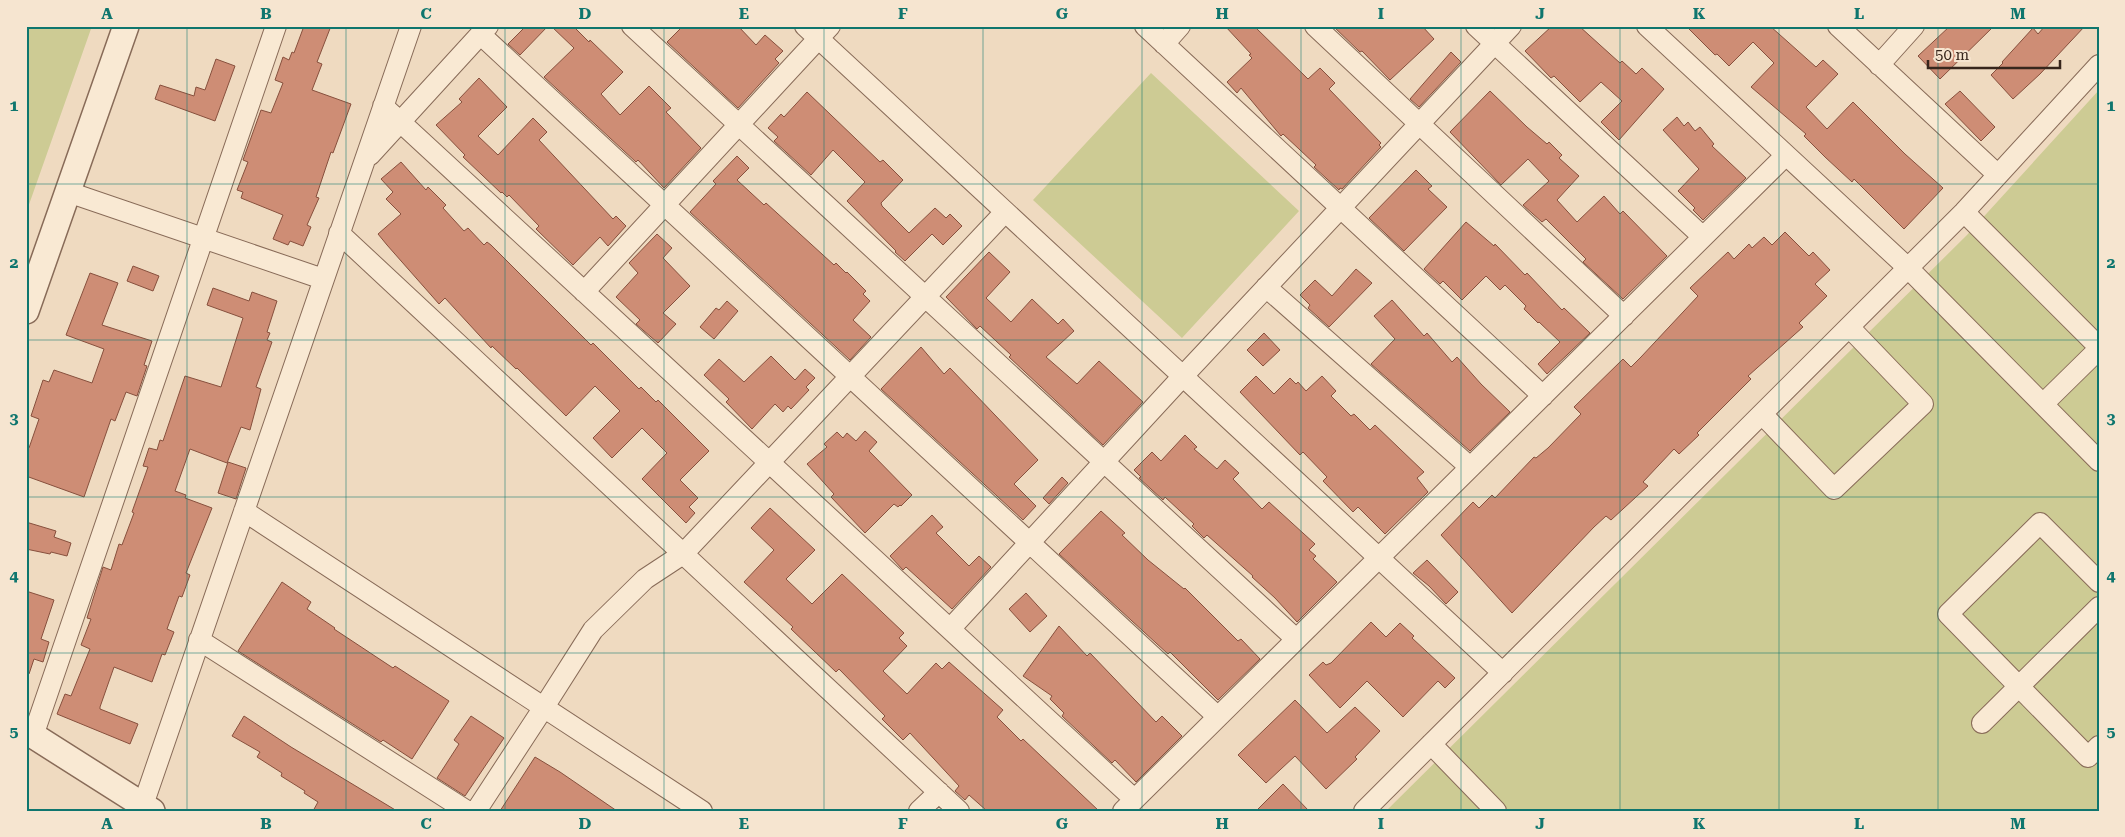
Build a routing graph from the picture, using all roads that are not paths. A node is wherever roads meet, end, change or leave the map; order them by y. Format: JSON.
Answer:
{"nodes":[{"id":1,"x":126,"y":26,"type":"edge"},
{"id":2,"x":276,"y":26,"type":"edge"},
{"id":3,"x":411,"y":26,"type":"edge"},
{"id":4,"x":632,"y":26,"type":"edge"},
{"id":5,"x":1145,"y":26,"type":"edge"},
{"id":6,"x":1180,"y":26,"type":"edge"},
{"id":7,"x":1315,"y":26,"type":"edge"},
{"id":8,"x":1476,"y":26,"type":"edge"},
{"id":9,"x":1511,"y":26,"type":"edge"},
{"id":10,"x":1647,"y":26,"type":"edge"},
{"id":11,"x":1838,"y":26,"type":"edge"},
{"id":12,"x":1914,"y":26,"type":"edge"},
{"id":13,"x":484,"y":30,"type":"edge"},
{"id":14,"x":818,"y":30,"type":"edge"},
{"id":15,"x":1164,"y":44,"type":"junction"},
{"id":16,"x":1494,"y":44,"type":"junction"},
{"id":17,"x":1879,"y":65,"type":"junction"},
{"id":18,"x":2099,"y":65,"type":"edge"},
{"id":19,"x":383,"y":106,"type":"junction"},
{"id":20,"x":400,"y":122,"type":"junction"},
{"id":21,"x":1419,"y":124,"type":"junction"},
{"id":22,"x":738,"y":125,"type":"junction"},
{"id":23,"x":1786,"y":155,"type":"junction"},
{"id":24,"x":364,"y":162,"type":"junction"},
{"id":25,"x":1998,"y":175,"type":"junction"},
{"id":26,"x":68,"y":192,"type":"junction"},
{"id":27,"x":664,"y":205,"type":"junction"},
{"id":28,"x":1340,"y":208,"type":"junction"},
{"id":29,"x":1005,"y":212,"type":"junction"},
{"id":30,"x":1964,"y":212,"type":"junction"},
{"id":31,"x":339,"y":233,"type":"junction"},
{"id":32,"x":1703,"y":237,"type":"junction"},
{"id":33,"x":203,"y":238,"type":"junction"},
{"id":34,"x":1908,"y":268,"type":"junction"},
{"id":35,"x":324,"y":279,"type":"junction"},
{"id":36,"x":1266,"y":288,"type":"junction"},
{"id":37,"x":584,"y":292,"type":"junction"},
{"id":38,"x":925,"y":297,"type":"junction"},
{"id":39,"x":26,"y":311,"type":"edge"},
{"id":40,"x":1624,"y":316,"type":"junction"},
{"id":41,"x":1849,"y":327,"type":"junction"},
{"id":42,"x":2099,"y":348,"type":"edge"},
{"id":43,"x":850,"y":376,"type":"junction"},
{"id":44,"x":1183,"y":376,"type":"junction"},
{"id":45,"x":1543,"y":396,"type":"junction"},
{"id":46,"x":2042,"y":404,"type":"junction"},
{"id":47,"x":1762,"y":414,"type":"junction"},
{"id":48,"x":2099,"y":461,"type":"edge"},
{"id":49,"x":769,"y":462,"type":"junction"},
{"id":50,"x":1104,"y":462,"type":"junction"},
{"id":51,"x":1470,"y":467,"type":"junction"},
{"id":52,"x":244,"y":511,"type":"junction"},
{"id":53,"x":1030,"y":542,"type":"junction"},
{"id":54,"x":683,"y":554,"type":"junction"},
{"id":55,"x":1379,"y":558,"type":"junction"},
{"id":56,"x":2099,"y":582,"type":"edge"},
{"id":57,"x":2099,"y":607,"type":"edge"},
{"id":58,"x":950,"y":629,"type":"junction"},
{"id":59,"x":1296,"y":639,"type":"junction"},
{"id":60,"x":199,"y":640,"type":"junction"},
{"id":61,"x":1503,"y":673,"type":"junction"},
{"id":62,"x":2019,"y":686,"type":"junction"},
{"id":63,"x":544,"y":707,"type":"junction"},
{"id":64,"x":1218,"y":716,"type":"junction"},
{"id":65,"x":1982,"y":722,"type":"dead end"},
{"id":66,"x":30,"y":733,"type":"edge"},
{"id":67,"x":1431,"y":744,"type":"junction"},
{"id":68,"x":2099,"y":746,"type":"edge"},
{"id":69,"x":939,"y":792,"type":"junction"},
{"id":70,"x":1129,"y":805,"type":"edge"},
{"id":71,"x":148,"y":808,"type":"edge"},
{"id":72,"x":467,"y":811,"type":"edge"},
{"id":73,"x":476,"y":811,"type":"edge"},
{"id":74,"x":702,"y":811,"type":"edge"},
{"id":75,"x":920,"y":811,"type":"edge"},
{"id":76,"x":959,"y":811,"type":"edge"},
{"id":77,"x":1364,"y":811,"type":"edge"},
{"id":78,"x":1496,"y":811,"type":"edge"}],
"edges":[{"from":1,"to":26,"type":"street"},
{"from":2,"to":33,"type":"street"},
{"from":3,"to":19,"type":"street"},
{"from":4,"to":22,"type":"street"},
{"from":5,"to":15,"type":"street"},
{"from":6,"to":15,"type":"street"},
{"from":7,"to":21,"type":"street"},
{"from":8,"to":16,"type":"street"},
{"from":9,"to":16,"type":"street"},
{"from":10,"to":23,"type":"street"},
{"from":11,"to":17,"type":"street"},
{"from":12,"to":17,"type":"street"},
{"from":13,"to":20,"type":"street"},
{"from":13,"to":27,"type":"street"},
{"from":14,"to":22,"type":"street"},
{"from":14,"to":29,"type":"street"},
{"from":15,"to":28,"type":"street"},
{"from":16,"to":21,"type":"street"},
{"from":16,"to":32,"type":"street"},
{"from":17,"to":25,"type":"street"},
{"from":18,"to":25,"type":"street"},
{"from":19,"to":20,"type":"street"},
{"from":19,"to":24,"type":"street"},
{"from":20,"to":24,"type":"street"},
{"from":20,"to":37,"type":"street"},
{"from":21,"to":28,"type":"street"},
{"from":21,"to":40,"type":"street"},
{"from":22,"to":27,"type":"street"},
{"from":22,"to":38,"type":"street"},
{"from":23,"to":32,"type":"street"},
{"from":23,"to":34,"type":"street"},
{"from":24,"to":31,"type":"street"},
{"from":25,"to":30,"type":"street"},
{"from":26,"to":33,"type":"street"},
{"from":26,"to":39,"type":"street"},
{"from":27,"to":37,"type":"street"},
{"from":27,"to":43,"type":"street"},
{"from":28,"to":36,"type":"street"},
{"from":28,"to":45,"type":"street"},
{"from":29,"to":38,"type":"street"},
{"from":29,"to":44,"type":"street"},
{"from":30,"to":34,"type":"street"},
{"from":30,"to":42,"type":"street"},
{"from":31,"to":35,"type":"street"},
{"from":31,"to":54,"type":"street"},
{"from":32,"to":40,"type":"street"},
{"from":33,"to":35,"type":"street"},
{"from":33,"to":66,"type":"street"},
{"from":34,"to":41,"type":"street"},
{"from":34,"to":46,"type":"street"},
{"from":35,"to":52,"type":"street"},
{"from":36,"to":44,"type":"street"},
{"from":36,"to":51,"type":"street"},
{"from":37,"to":49,"type":"street"},
{"from":38,"to":43,"type":"street"},
{"from":38,"to":50,"type":"street"},
{"from":40,"to":45,"type":"street"},
{"from":41,"to":47,"type":"street"},
{"from":41,"to":47,"type":"street"},
{"from":42,"to":46,"type":"street"},
{"from":43,"to":49,"type":"street"},
{"from":43,"to":53,"type":"street"},
{"from":44,"to":50,"type":"street"},
{"from":44,"to":55,"type":"street"},
{"from":45,"to":51,"type":"street"},
{"from":46,"to":48,"type":"street"},
{"from":47,"to":61,"type":"street"},
{"from":49,"to":54,"type":"street"},
{"from":49,"to":58,"type":"street"},
{"from":50,"to":53,"type":"street"},
{"from":50,"to":59,"type":"street"},
{"from":51,"to":55,"type":"street"},
{"from":52,"to":60,"type":"street"},
{"from":52,"to":63,"type":"street"},
{"from":53,"to":58,"type":"street"},
{"from":53,"to":64,"type":"street"},
{"from":54,"to":63,"type":"street"},
{"from":54,"to":69,"type":"street"},
{"from":55,"to":59,"type":"street"},
{"from":55,"to":61,"type":"street"},
{"from":56,"to":62,"type":"street"},
{"from":57,"to":62,"type":"street"},
{"from":58,"to":70,"type":"street"},
{"from":59,"to":64,"type":"street"},
{"from":60,"to":71,"type":"street"},
{"from":60,"to":72,"type":"street"},
{"from":61,"to":67,"type":"street"},
{"from":62,"to":65,"type":"street"},
{"from":62,"to":68,"type":"street"},
{"from":63,"to":73,"type":"street"},
{"from":63,"to":74,"type":"street"},
{"from":64,"to":70,"type":"street"},
{"from":66,"to":71,"type":"street"},
{"from":67,"to":77,"type":"street"},
{"from":67,"to":78,"type":"street"},
{"from":69,"to":75,"type":"street"},
{"from":69,"to":76,"type":"street"}]}
